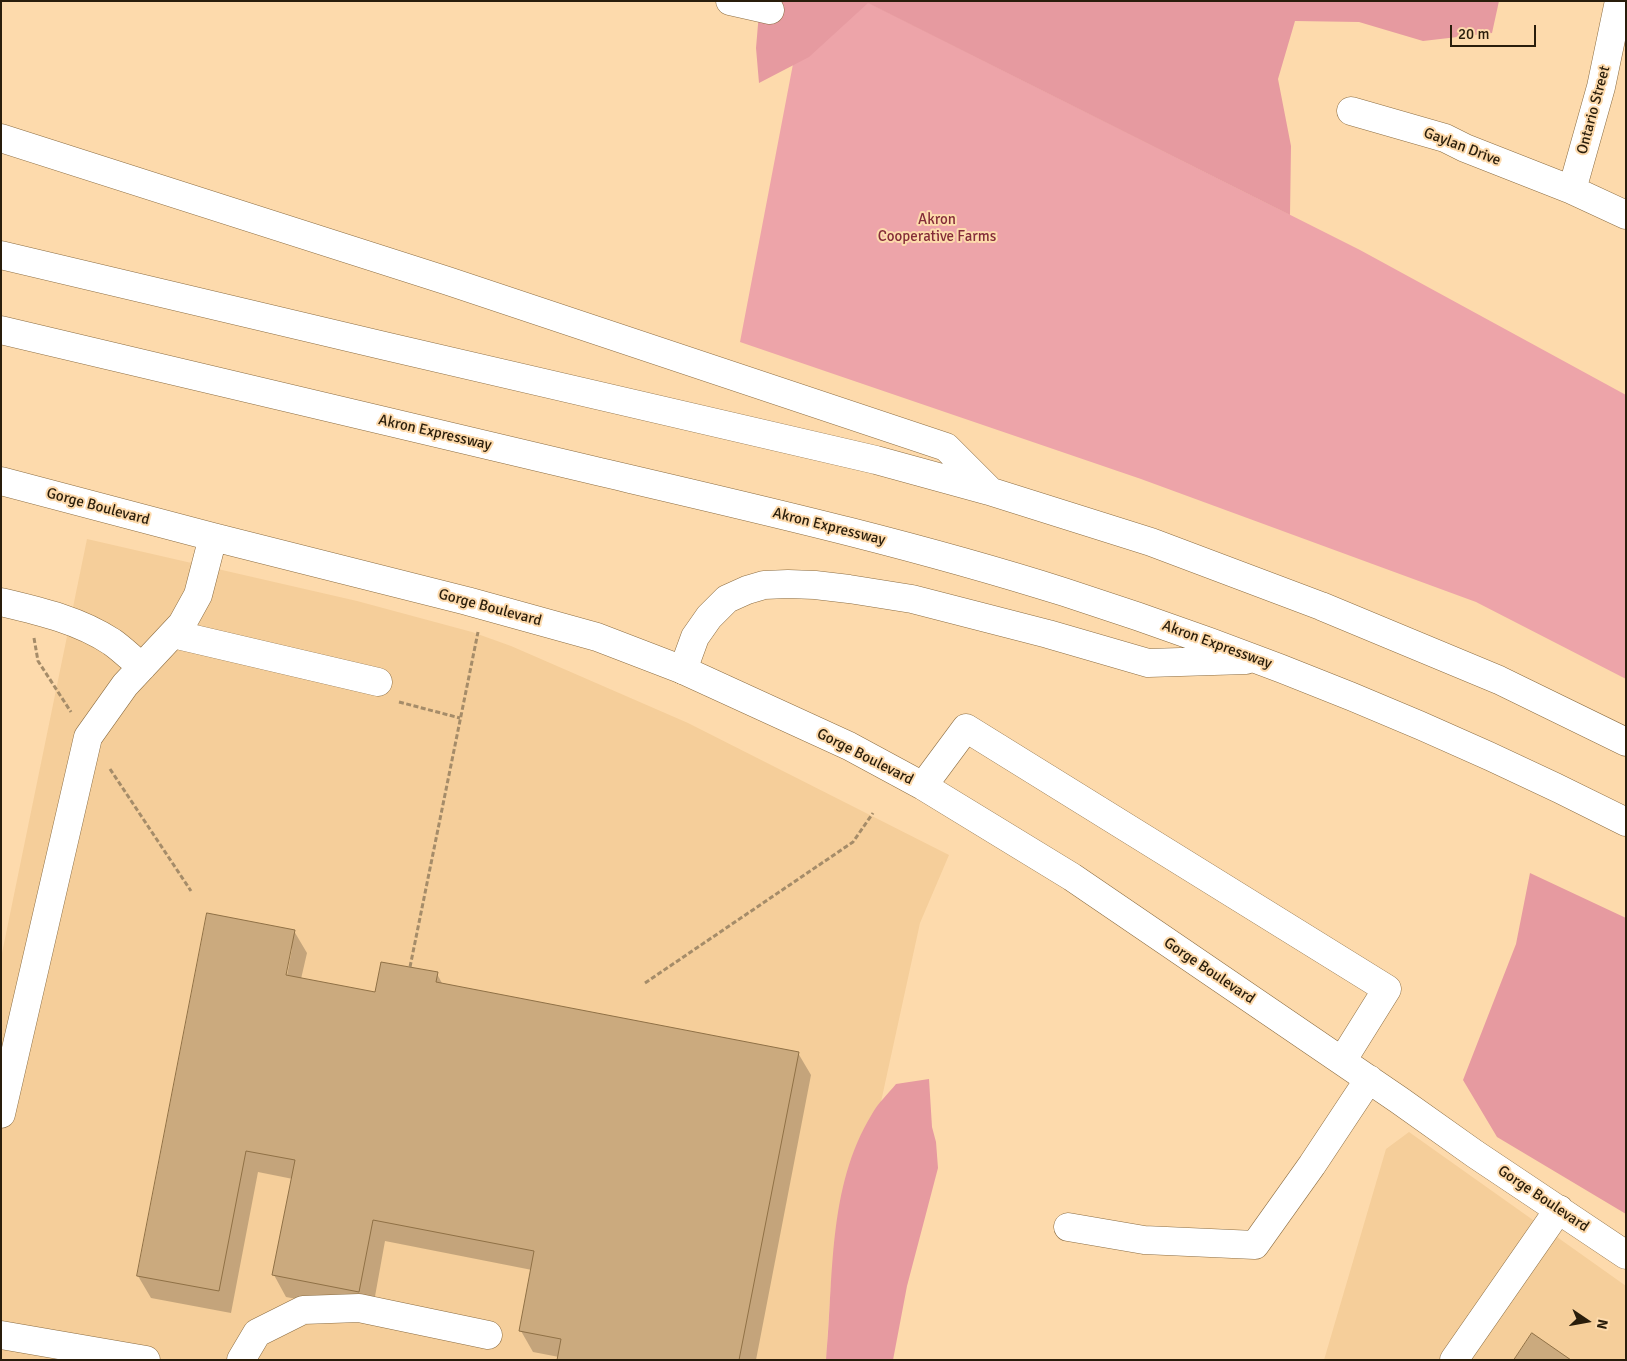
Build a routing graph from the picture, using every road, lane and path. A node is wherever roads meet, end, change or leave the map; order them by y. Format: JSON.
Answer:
{"nodes":[{"id":1,"x":730,"y":1,"type":"edge"},
{"id":2,"x":1619,"y":1,"type":"edge"},
{"id":3,"x":770,"y":10,"type":"dead end"},
{"id":4,"x":1351,"y":111,"type":"dead end"},
{"id":5,"x":1,"y":138,"type":"edge"},
{"id":6,"x":1572,"y":190,"type":"junction"},
{"id":7,"x":1626,"y":215,"type":"edge"},
{"id":8,"x":1,"y":255,"type":"edge"},
{"id":9,"x":1,"y":330,"type":"edge"},
{"id":10,"x":1,"y":481,"type":"edge"},
{"id":11,"x":989,"y":491,"type":"junction"},
{"id":12,"x":213,"y":537,"type":"junction"},
{"id":13,"x":1,"y":602,"type":"edge"},
{"id":14,"x":173,"y":634,"type":"junction"},
{"id":15,"x":473,"y":658,"type":"dead end"},
{"id":16,"x":1259,"y":660,"type":"junction"},
{"id":17,"x":142,"y":668,"type":"junction"},
{"id":18,"x":683,"y":670,"type":"junction"},
{"id":19,"x":378,"y":682,"type":"joint"},
{"id":20,"x":460,"y":718,"type":"junction"},
{"id":21,"x":1626,"y":742,"type":"edge"},
{"id":22,"x":923,"y":786,"type":"junction"},
{"id":23,"x":873,"y":813,"type":"dead end"},
{"id":24,"x":1626,"y":822,"type":"edge"},
{"id":25,"x":410,"y":967,"type":"dead end"},
{"id":26,"x":645,"y":983,"type":"dead end"},
{"id":27,"x":1342,"y":1061,"type":"junction"},
{"id":28,"x":1369,"y":1079,"type":"junction"},
{"id":29,"x":1,"y":1114,"type":"edge"},
{"id":30,"x":1559,"y":1209,"type":"junction"},
{"id":31,"x":1068,"y":1227,"type":"dead end"},
{"id":32,"x":1626,"y":1255,"type":"edge"},
{"id":33,"x":1,"y":1335,"type":"edge"},
{"id":34,"x":488,"y":1335,"type":"dead end"},
{"id":35,"x":146,"y":1360,"type":"edge"},
{"id":36,"x":241,"y":1360,"type":"edge"},
{"id":37,"x":1454,"y":1360,"type":"edge"}],
"edges":[{"from":1,"to":3,"type":"main road"},
{"from":2,"to":6,"type":"main road","name":"Ontario Street"},
{"from":4,"to":6,"type":"main road","name":"Gaylan Drive"},
{"from":5,"to":11,"type":"main road"},
{"from":6,"to":7,"type":"main road","name":"Gaylan Drive"},
{"from":8,"to":11,"type":"main road"},
{"from":9,"to":16,"type":"main road","name":"Akron Expressway"},
{"from":10,"to":12,"type":"main road","name":"Gorge Boulevard"},
{"from":11,"to":21,"type":"main road"},
{"from":12,"to":14,"type":"main road"},
{"from":12,"to":18,"type":"main road","name":"Gorge Boulevard"},
{"from":13,"to":17,"type":"main road"},
{"from":14,"to":17,"type":"main road"},
{"from":14,"to":19,"type":"main road"},
{"from":15,"to":20,"type":"path"},
{"from":16,"to":18,"type":"main road"},
{"from":16,"to":24,"type":"main road","name":"Akron Expressway"},
{"from":17,"to":29,"type":"main road"},
{"from":18,"to":22,"type":"main road","name":"Gorge Boulevard"},
{"from":19,"to":20,"type":"path"},
{"from":20,"to":25,"type":"path"},
{"from":22,"to":27,"type":"main road","name":"Gorge Boulevard"},
{"from":22,"to":27,"type":"main road"},
{"from":23,"to":26,"type":"path"},
{"from":27,"to":28,"type":"main road","name":"Gorge Boulevard"},
{"from":28,"to":30,"type":"main road","name":"Gorge Boulevard"},
{"from":28,"to":31,"type":"main road"},
{"from":30,"to":32,"type":"main road","name":"Gorge Boulevard"},
{"from":30,"to":37,"type":"main road"},
{"from":33,"to":35,"type":"main road"},
{"from":34,"to":36,"type":"main road"}]}
